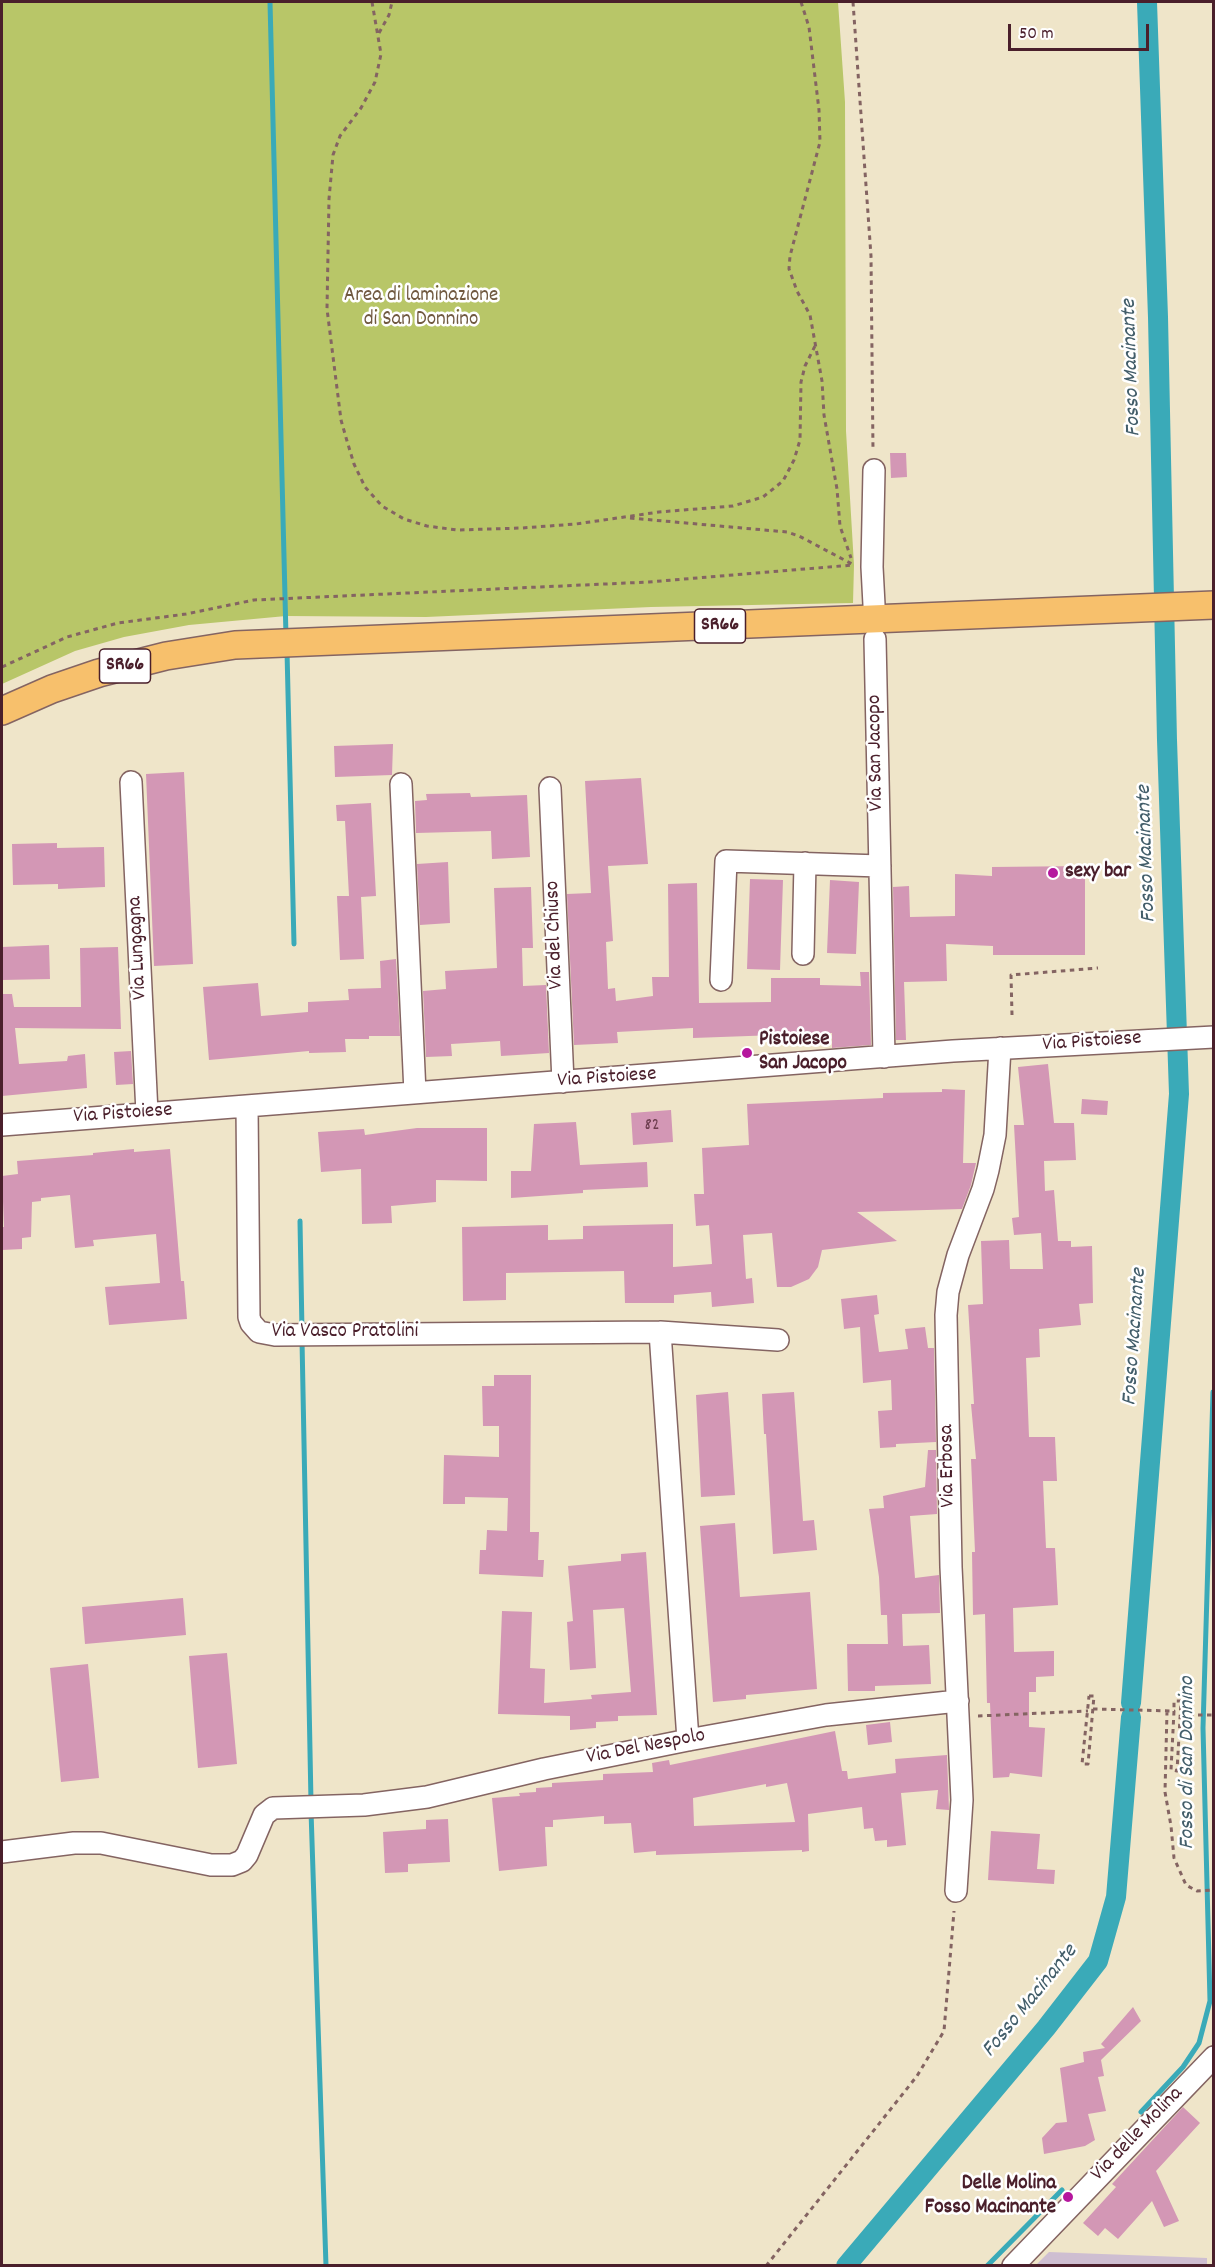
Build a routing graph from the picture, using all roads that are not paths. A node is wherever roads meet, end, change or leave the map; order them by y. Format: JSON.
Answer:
{"nodes":[{"id":1,"x":874,"y":471,"type":"road end"},
{"id":2,"x":874,"y":605,"type":"dead end"},
{"id":3,"x":1214,"y":605,"type":"edge"},
{"id":4,"x":875,"y":639,"type":"dead end"},
{"id":5,"x":2,"y":711,"type":"edge"},
{"id":6,"x":131,"y":782,"type":"dead end"},
{"id":7,"x":401,"y":784,"type":"dead end"},
{"id":8,"x":550,"y":788,"type":"dead end"},
{"id":9,"x":805,"y":863,"type":"junction"},
{"id":10,"x":880,"y":866,"type":"junction"},
{"id":11,"x":803,"y":954,"type":"dead end"},
{"id":12,"x":721,"y":980,"type":"dead end"},
{"id":13,"x":1206,"y":1037,"type":"edge"},
{"id":14,"x":1000,"y":1048,"type":"junction"},
{"id":15,"x":884,"y":1057,"type":"junction"},
{"id":16,"x":563,"y":1082,"type":"junction"},
{"id":17,"x":415,"y":1093,"type":"junction"},
{"id":18,"x":247,"y":1106,"type":"junction"},
{"id":19,"x":147,"y":1113,"type":"junction"},
{"id":20,"x":2,"y":1125,"type":"edge"},
{"id":21,"x":660,"y":1332,"type":"junction"},
{"id":22,"x":778,"y":1340,"type":"dead end"},
{"id":23,"x":958,"y":1708,"type":"junction"},
{"id":24,"x":688,"y":1740,"type":"junction"},
{"id":25,"x":2,"y":1852,"type":"edge"},
{"id":26,"x":956,"y":1891,"type":"road end"},
{"id":27,"x":1214,"y":2057,"type":"edge"},
{"id":28,"x":1013,"y":2265,"type":"edge"}],
"edges":[{"from":1,"to":2,"type":"street"},
{"from":3,"to":5,"type":"main road","number":"SR66"},
{"from":4,"to":10,"type":"street","name":"Via San Jacopo"},
{"from":6,"to":19,"type":"street","name":"Via Lungagna"},
{"from":7,"to":17,"type":"street"},
{"from":8,"to":16,"type":"street","name":"Via del Chiuso"},
{"from":9,"to":10,"type":"street"},
{"from":9,"to":11,"type":"street"},
{"from":9,"to":12,"type":"street"},
{"from":10,"to":15,"type":"street","name":"Via San Jacopo"},
{"from":13,"to":14,"type":"street","name":"Via Pistoiese"},
{"from":14,"to":15,"type":"street","name":"Via Pistoiese"},
{"from":14,"to":23,"type":"street","name":"Via Erbosa"},
{"from":15,"to":16,"type":"street","name":"Via Pistoiese"},
{"from":16,"to":17,"type":"street","name":"Via Pistoiese"},
{"from":17,"to":18,"type":"street","name":"Via Pistoiese"},
{"from":18,"to":19,"type":"street","name":"Via Pistoiese"},
{"from":18,"to":21,"type":"street","name":"Via Vasco Pratolini"},
{"from":19,"to":20,"type":"street","name":"Via Pistoiese"},
{"from":21,"to":22,"type":"street","name":"Via Vasco Pratolini"},
{"from":21,"to":24,"type":"street"},
{"from":23,"to":24,"type":"street","name":"Via Del Nespolo"},
{"from":23,"to":26,"type":"street","name":"Via Erbosa"},
{"from":24,"to":25,"type":"street","name":"Via Del Nespolo"},
{"from":27,"to":28,"type":"street","name":"Via delle Molina"}]}
